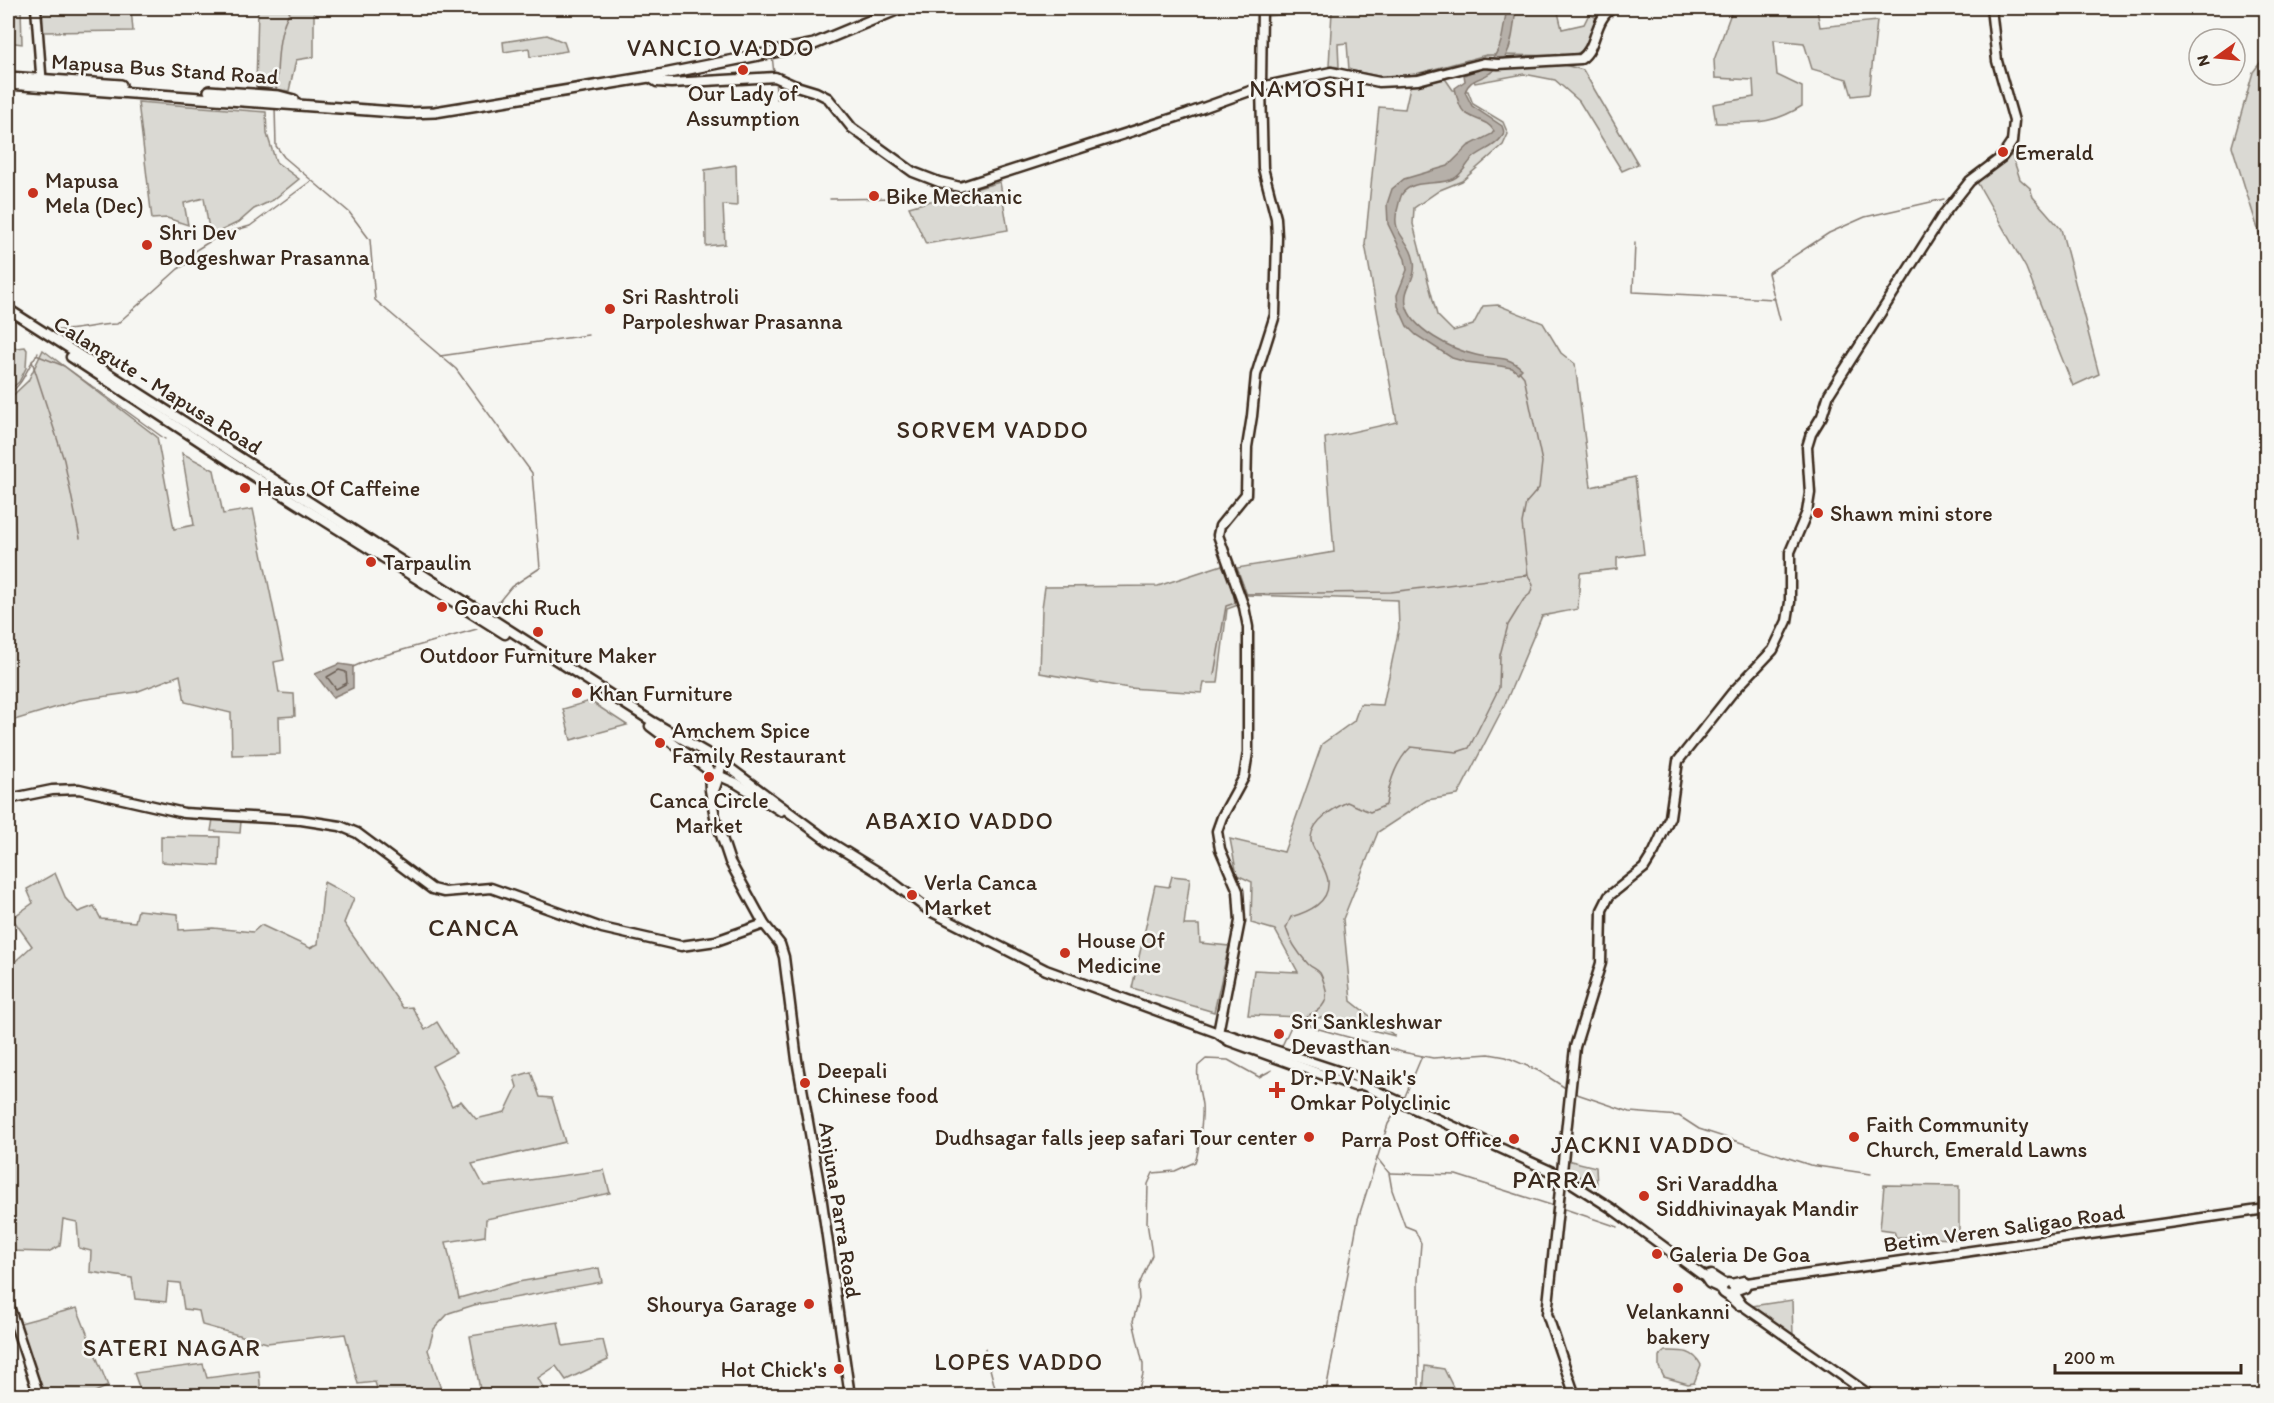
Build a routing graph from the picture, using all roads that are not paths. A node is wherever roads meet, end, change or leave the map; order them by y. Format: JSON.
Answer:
{"nodes":[{"id":1,"x":36,"y":8,"type":"edge"},
{"id":2,"x":901,"y":8,"type":"edge"},
{"id":3,"x":1262,"y":8,"type":"edge"},
{"id":4,"x":1613,"y":8,"type":"edge"},
{"id":5,"x":1991,"y":8,"type":"edge"},
{"id":6,"x":8,"y":76,"type":"edge"},
{"id":7,"x":649,"y":77,"type":"junction"},
{"id":8,"x":43,"y":83,"type":"junction"},
{"id":9,"x":8,"y":84,"type":"edge"},
{"id":10,"x":1261,"y":87,"type":"junction"},
{"id":11,"x":8,"y":309,"type":"edge"},
{"id":12,"x":8,"y":315,"type":"edge"},
{"id":13,"x":715,"y":768,"type":"junction"},
{"id":14,"x":8,"y":799,"type":"edge"},
{"id":15,"x":915,"y":900,"type":"junction"},
{"id":16,"x":764,"y":924,"type":"junction"},
{"id":17,"x":1218,"y":1033,"type":"junction"},
{"id":18,"x":1561,"y":1176,"type":"junction"},
{"id":19,"x":2266,"y":1209,"type":"edge"},
{"id":20,"x":1729,"y":1289,"type":"junction"},
{"id":21,"x":8,"y":1303,"type":"edge"},
{"id":22,"x":39,"y":1395,"type":"edge"},
{"id":23,"x":850,"y":1395,"type":"edge"},
{"id":24,"x":1575,"y":1395,"type":"edge"},
{"id":25,"x":1871,"y":1395,"type":"edge"}],
"edges":[{"from":1,"to":8,"type":"street"},
{"from":2,"to":7,"type":"main road","name":"Mapusa Bus Stand Road"},
{"from":3,"to":10,"type":"street"},
{"from":4,"to":10,"type":"street"},
{"from":5,"to":18,"type":"street"},
{"from":6,"to":8,"type":"main road","name":"Mapusa Bus Stand Road"},
{"from":7,"to":8,"type":"main road","name":"Mapusa Bus Stand Road"},
{"from":7,"to":10,"type":"street"},
{"from":8,"to":9,"type":"main road","name":"Mapusa Bus Stand Road"},
{"from":10,"to":17,"type":"street"},
{"from":11,"to":13,"type":"street","name":"Calangute - Mapusa Road"},
{"from":12,"to":13,"type":"street","name":"Calangute - Mapusa Road"},
{"from":13,"to":15,"type":"street","name":"Calangute - Mapusa Road"},
{"from":13,"to":15,"type":"street","name":"Calangute - Mapusa Road"},
{"from":13,"to":16,"type":"street","name":"Anjuna Parra Road"},
{"from":14,"to":16,"type":"street"},
{"from":15,"to":17,"type":"street","name":"Calangute - Mapusa Road"},
{"from":16,"to":23,"type":"street","name":"Anjuna Parra Road"},
{"from":17,"to":18,"type":"street","name":"Calangute - Mapusa Road"},
{"from":18,"to":20,"type":"street","name":"Calangute - Mapusa Road"},
{"from":18,"to":24,"type":"street"},
{"from":19,"to":20,"type":"street","name":"Betim Veren Saligao Road"},
{"from":20,"to":25,"type":"street","name":"Calangute - Mapusa Road"},
{"from":21,"to":22,"type":"street"}]}
